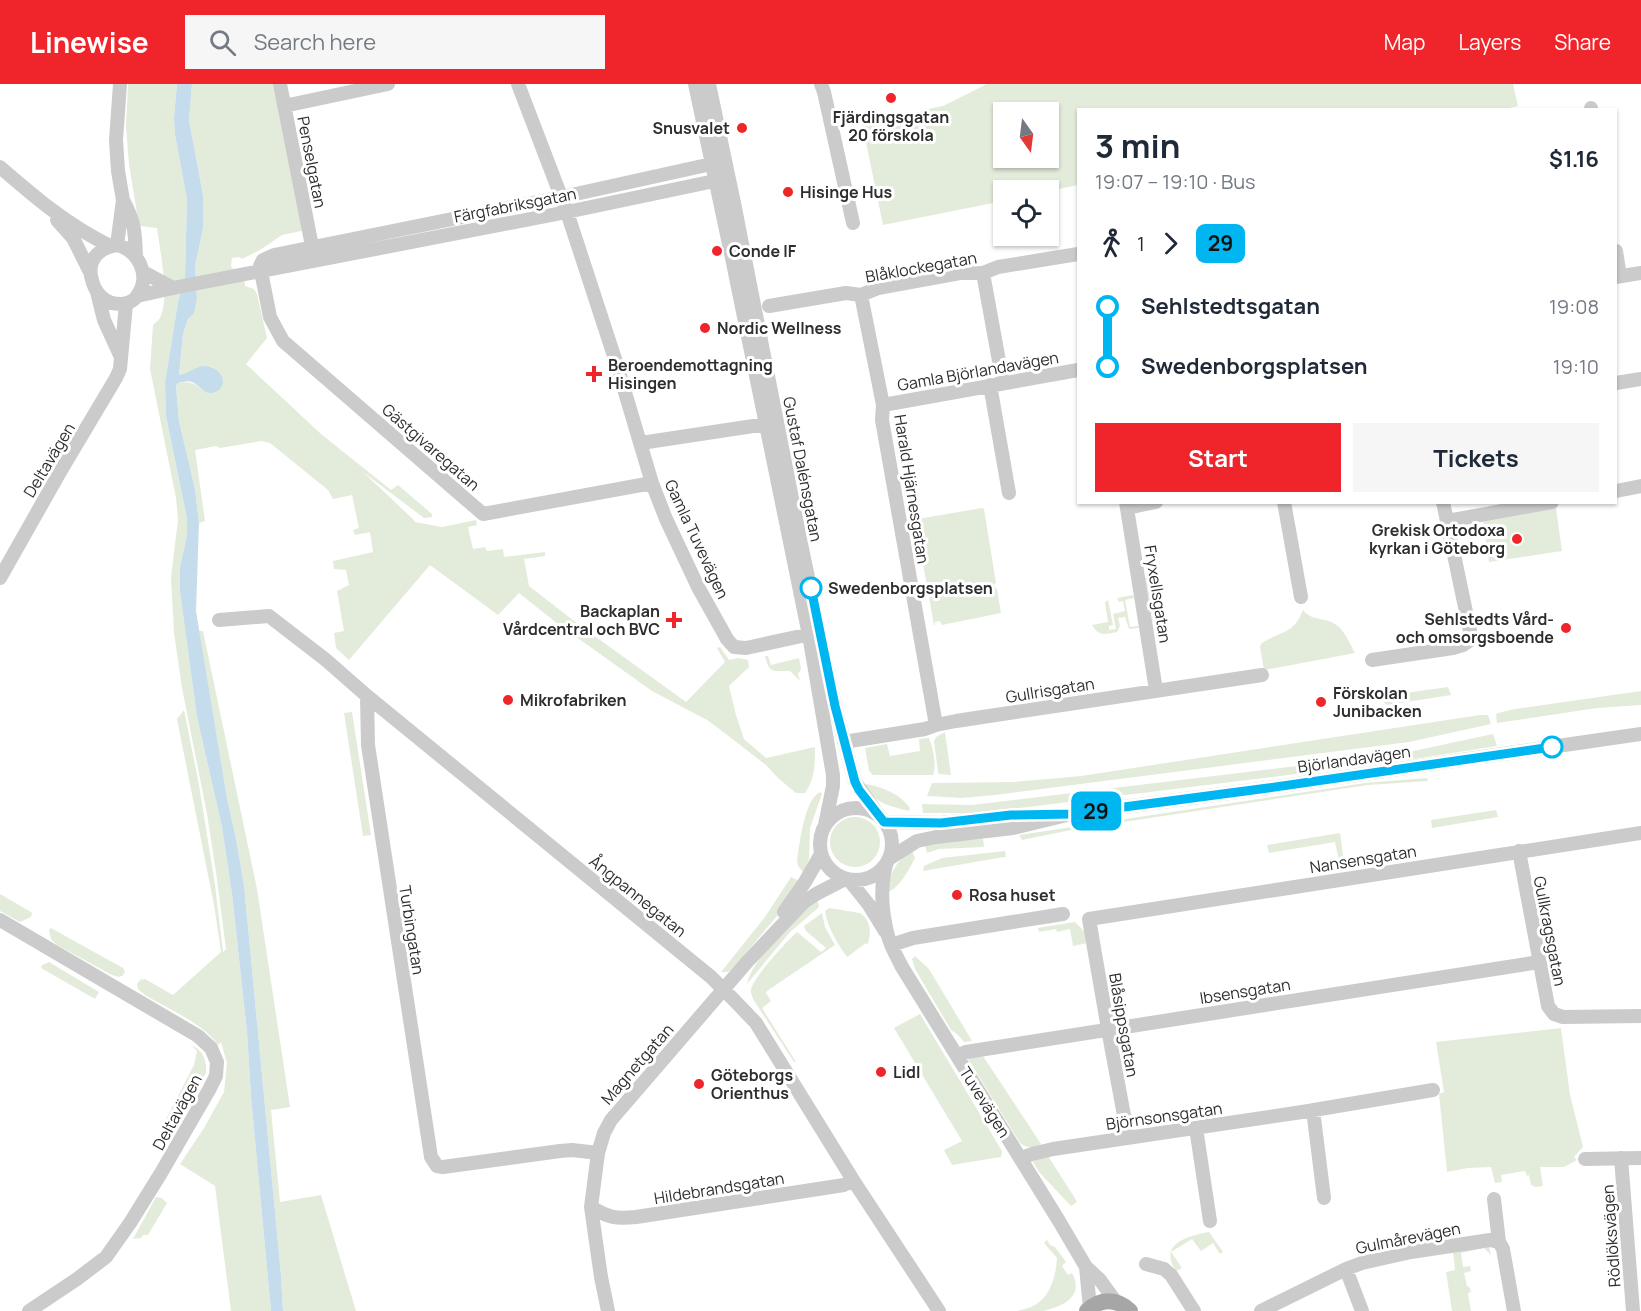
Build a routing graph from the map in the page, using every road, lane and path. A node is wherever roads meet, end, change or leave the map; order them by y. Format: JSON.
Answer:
{"nodes":[{"id":1,"x":120,"y":84,"type":"edge"},
{"id":2,"x":280,"y":84,"type":"edge"},
{"id":3,"x":388,"y":84,"type":"edge"},
{"id":4,"x":518,"y":84,"type":"edge"},
{"id":5,"x":695,"y":84,"type":"edge"},
{"id":6,"x":709,"y":84,"type":"edge"},
{"id":7,"x":821,"y":84,"type":"edge"},
{"id":8,"x":284,"y":106,"type":"junction"},
{"id":9,"x":718,"y":162,"type":"junction"},
{"id":10,"x":0,"y":167,"type":"edge"},
{"id":11,"x":722,"y":179,"type":"junction"},
{"id":12,"x":562,"y":197,"type":"junction"},
{"id":13,"x":123,"y":200,"type":"junction"},
{"id":14,"x":48,"y":209,"type":"junction"},
{"id":15,"x":567,"y":212,"type":"junction"},
{"id":16,"x":853,"y":223,"type":"dead end"},
{"id":17,"x":113,"y":245,"type":"junction"},
{"id":18,"x":312,"y":246,"type":"junction"},
{"id":19,"x":1077,"y":254,"type":"edge"},
{"id":20,"x":136,"y":257,"type":"junction"},
{"id":21,"x":308,"y":262,"type":"junction"},
{"id":22,"x":90,"y":272,"type":"junction"},
{"id":23,"x":143,"y":272,"type":"junction"},
{"id":24,"x":260,"y":272,"type":"junction"},
{"id":25,"x":983,"y":273,"type":"junction"},
{"id":26,"x":1641,"y":273,"type":"edge"},
{"id":27,"x":1618,"y":277,"type":"edge"},
{"id":28,"x":172,"y":288,"type":"junction"},
{"id":29,"x":97,"y":292,"type":"junction"},
{"id":30,"x":861,"y":295,"type":"junction"},
{"id":31,"x":132,"y":300,"type":"junction"},
{"id":32,"x":769,"y":306,"type":"dead end"},
{"id":33,"x":121,"y":357,"type":"junction"},
{"id":34,"x":1077,"y":370,"type":"edge"},
{"id":35,"x":1641,"y":379,"type":"edge"},
{"id":36,"x":1617,"y":383,"type":"edge"},
{"id":37,"x":996,"y":384,"type":"junction"},
{"id":38,"x":883,"y":405,"type":"junction"},
{"id":39,"x":765,"y":423,"type":"junction"},
{"id":40,"x":780,"y":432,"type":"junction"},
{"id":41,"x":641,"y":443,"type":"junction"},
{"id":42,"x":652,"y":483,"type":"junction"},
{"id":43,"x":1641,"y":486,"type":"edge"},
{"id":44,"x":1617,"y":491,"type":"edge"},
{"id":45,"x":1009,"y":493,"type":"dead end"},
{"id":46,"x":1284,"y":504,"type":"edge"},
{"id":47,"x":1443,"y":504,"type":"edge"},
{"id":48,"x":1541,"y":504,"type":"edge"},
{"id":49,"x":1127,"y":505,"type":"edge"},
{"id":50,"x":1447,"y":521,"type":"junction"},
{"id":51,"x":0,"y":578,"type":"edge"},
{"id":52,"x":1301,"y":597,"type":"dead end"},
{"id":53,"x":219,"y":620,"type":"dead end"},
{"id":54,"x":815,"y":634,"type":"junction"},
{"id":55,"x":1372,"y":660,"type":"dead end"},
{"id":56,"x":1262,"y":675,"type":"dead end"},
{"id":57,"x":1156,"y":690,"type":"junction"},
{"id":58,"x":367,"y":696,"type":"junction"},
{"id":59,"x":936,"y":725,"type":"junction"},
{"id":60,"x":1641,"y":734,"type":"edge"},
{"id":61,"x":844,"y":742,"type":"junction"},
{"id":62,"x":1071,"y":814,"type":"junction"},
{"id":63,"x":882,"y":819,"type":"junction"},
{"id":64,"x":825,"y":825,"type":"junction"},
{"id":65,"x":1641,"y":833,"type":"edge"},
{"id":66,"x":1519,"y":851,"type":"junction"},
{"id":67,"x":821,"y":854,"type":"junction"},
{"id":68,"x":888,"y":861,"type":"junction"},
{"id":69,"x":847,"y":879,"type":"junction"},
{"id":70,"x":1063,"y":914,"type":"dead end"},
{"id":71,"x":1089,"y":919,"type":"joint"},
{"id":72,"x":0,"y":920,"type":"edge"},
{"id":73,"x":889,"y":940,"type":"junction"},
{"id":74,"x":747,"y":962,"type":"junction"},
{"id":75,"x":1539,"y":962,"type":"junction"},
{"id":76,"x":724,"y":990,"type":"junction"},
{"id":77,"x":1641,"y":1017,"type":"edge"},
{"id":78,"x":1108,"y":1029,"type":"junction"},
{"id":79,"x":957,"y":1056,"type":"junction"},
{"id":80,"x":1433,"y":1090,"type":"dead end"},
{"id":81,"x":1313,"y":1110,"type":"junction"},
{"id":82,"x":1196,"y":1128,"type":"junction"},
{"id":83,"x":1128,"y":1137,"type":"junction"},
{"id":84,"x":598,"y":1153,"type":"junction"},
{"id":85,"x":1021,"y":1158,"type":"junction"},
{"id":86,"x":1622,"y":1158,"type":"junction"},
{"id":87,"x":1641,"y":1158,"type":"edge"},
{"id":88,"x":1585,"y":1159,"type":"dead end"},
{"id":89,"x":853,"y":1180,"type":"junction"},
{"id":90,"x":1324,"y":1198,"type":"dead end"},
{"id":91,"x":1494,"y":1199,"type":"dead end"},
{"id":92,"x":591,"y":1207,"type":"junction"},
{"id":93,"x":1210,"y":1221,"type":"dead end"},
{"id":94,"x":1499,"y":1242,"type":"junction"},
{"id":95,"x":1146,"y":1264,"type":"dead end"},
{"id":96,"x":1086,"y":1267,"type":"junction"},
{"id":97,"x":1346,"y":1269,"type":"junction"},
{"id":98,"x":1123,"y":1306,"type":"edge"},
{"id":99,"x":606,"y":1308,"type":"edge"},
{"id":100,"x":1089,"y":1310,"type":"edge"},
{"id":101,"x":29,"y":1311,"type":"edge"},
{"id":102,"x":939,"y":1311,"type":"edge"},
{"id":103,"x":1194,"y":1311,"type":"edge"},
{"id":104,"x":1262,"y":1311,"type":"edge"},
{"id":105,"x":1362,"y":1311,"type":"edge"},
{"id":106,"x":1514,"y":1311,"type":"edge"},
{"id":107,"x":1633,"y":1311,"type":"edge"}],
"edges":[{"from":1,"to":13,"type":"street"},
{"from":2,"to":8,"type":"street","name":"Penselgatan"},
{"from":3,"to":8,"type":"street"},
{"from":4,"to":12,"type":"street","name":"Gamla Tuvevägen"},
{"from":5,"to":9,"type":"street","name":"Gustaf Dalénsgatan"},
{"from":6,"to":9,"type":"street","name":"Gustaf Dalénsgatan"},
{"from":7,"to":16,"type":"street"},
{"from":8,"to":18,"type":"street","name":"Penselgatan"},
{"from":9,"to":11,"type":"street","name":"Gustaf Dalénsgatan"},
{"from":9,"to":12,"type":"street","name":"Färgfabriksgatan"},
{"from":10,"to":14,"type":"street"},
{"from":11,"to":15,"type":"street","name":"Färgfabriksgatan"},
{"from":11,"to":39,"type":"street","name":"Gustaf Dalénsgatan"},
{"from":11,"to":40,"type":"street","name":"Gustaf Dalénsgatan"},
{"from":12,"to":15,"type":"street","name":"Gamla Tuvevägen"},
{"from":12,"to":18,"type":"street","name":"Färgfabriksgatan"},
{"from":13,"to":17,"type":"street"},
{"from":13,"to":20,"type":"street"},
{"from":14,"to":17,"type":"street"},
{"from":14,"to":22,"type":"street"},
{"from":15,"to":21,"type":"street","name":"Färgfabriksgatan"},
{"from":15,"to":41,"type":"street","name":"Gamla Tuvevägen"},
{"from":17,"to":20,"type":"street"},
{"from":17,"to":22,"type":"street"},
{"from":18,"to":21,"type":"street"},
{"from":18,"to":24,"type":"street","name":"Färgfabriksgatan"},
{"from":19,"to":25,"type":"street","name":"Blåklockegatan"},
{"from":20,"to":23,"type":"street"},
{"from":21,"to":24,"type":"street","name":"Färgfabriksgatan"},
{"from":22,"to":29,"type":"street"},
{"from":23,"to":28,"type":"street"},
{"from":23,"to":31,"type":"street"},
{"from":24,"to":28,"type":"street","name":"Färgfabriksgatan"},
{"from":24,"to":42,"type":"street","name":"Gästgivaregatan"},
{"from":25,"to":30,"type":"street","name":"Blåklockegatan"},
{"from":25,"to":37,"type":"street"},
{"from":26,"to":27,"type":"street"},
{"from":28,"to":31,"type":"street","name":"Färgfabriksgatan"},
{"from":29,"to":31,"type":"street"},
{"from":29,"to":33,"type":"street"},
{"from":30,"to":32,"type":"street","name":"Blåklockegatan"},
{"from":30,"to":38,"type":"street","name":"Harald Hjärnesgatan"},
{"from":31,"to":33,"type":"street","name":"Deltavägen"},
{"from":33,"to":51,"type":"street","name":"Deltavägen"},
{"from":34,"to":37,"type":"street","name":"Gamla Björlandavägen"},
{"from":35,"to":36,"type":"street"},
{"from":37,"to":38,"type":"street","name":"Gamla Björlandavägen"},
{"from":37,"to":45,"type":"street"},
{"from":38,"to":59,"type":"street","name":"Harald Hjärnesgatan"},
{"from":39,"to":40,"type":"street"},
{"from":39,"to":41,"type":"street"},
{"from":39,"to":54,"type":"street","name":"Gustaf Dalénsgatan"},
{"from":40,"to":54,"type":"street","name":"Gustaf Dalénsgatan"},
{"from":41,"to":42,"type":"street","name":"Gamla Tuvevägen"},
{"from":42,"to":54,"type":"street","name":"Gamla Tuvevägen"},
{"from":43,"to":44,"type":"street"},
{"from":46,"to":52,"type":"street"},
{"from":47,"to":50,"type":"street"},
{"from":48,"to":50,"type":"street"},
{"from":49,"to":57,"type":"street","name":"Fryxellsgatan"},
{"from":50,"to":55,"type":"street"},
{"from":53,"to":58,"type":"street","name":"Ångpannegatan"},
{"from":54,"to":61,"type":"street","name":"Gustaf Dalénsgatan"},
{"from":54,"to":64,"type":"street","name":"Gustaf Dalénsgatan"},
{"from":56,"to":57,"type":"street","name":"Gullrisgatan"},
{"from":57,"to":59,"type":"street","name":"Gullrisgatan"},
{"from":58,"to":76,"type":"street","name":"Ångpannegatan"},
{"from":58,"to":84,"type":"street","name":"Turbingatan"},
{"from":59,"to":61,"type":"street","name":"Gullrisgatan"},
{"from":60,"to":62,"type":"street","name":"Björlandavägen"},
{"from":61,"to":63,"type":"street","name":"Gustaf Dalénsgatan"},
{"from":62,"to":63,"type":"street","name":"Björlandavägen"},
{"from":62,"to":68,"type":"street","name":"Björlandavägen"},
{"from":63,"to":64,"type":"street","name":"Björlandavägen"},
{"from":63,"to":68,"type":"street"},
{"from":64,"to":67,"type":"street"},
{"from":65,"to":66,"type":"street","name":"Nansensgatan"},
{"from":66,"to":71,"type":"street","name":"Nansensgatan"},
{"from":66,"to":75,"type":"street","name":"Gullkragsgatan"},
{"from":67,"to":69,"type":"street"},
{"from":67,"to":74,"type":"street","name":"Magnetgatan"},
{"from":68,"to":69,"type":"street","name":"Björlandavägen"},
{"from":68,"to":73,"type":"street","name":"Tuvevägen"},
{"from":69,"to":73,"type":"street","name":"Tuvevägen"},
{"from":69,"to":74,"type":"street","name":"Magnetgatan"},
{"from":70,"to":73,"type":"street"},
{"from":71,"to":78,"type":"street","name":"Blåsippsgatan"},
{"from":72,"to":101,"type":"street","name":"Deltavägen"},
{"from":73,"to":79,"type":"street","name":"Tuvevägen"},
{"from":74,"to":76,"type":"street","name":"Magnetgatan"},
{"from":75,"to":77,"type":"street","name":"Gullkragsgatan"},
{"from":75,"to":78,"type":"street","name":"Ibsensgatan"},
{"from":76,"to":84,"type":"street","name":"Magnetgatan"},
{"from":76,"to":89,"type":"street","name":"Ångpannegatan"},
{"from":78,"to":79,"type":"street","name":"Ibsensgatan"},
{"from":78,"to":83,"type":"street","name":"Blåsippsgatan"},
{"from":79,"to":85,"type":"street","name":"Tuvevägen"},
{"from":80,"to":81,"type":"street","name":"Björnsonsgatan"},
{"from":81,"to":82,"type":"street","name":"Björnsonsgatan"},
{"from":81,"to":90,"type":"street"},
{"from":82,"to":83,"type":"street","name":"Björnsonsgatan"},
{"from":82,"to":93,"type":"street"},
{"from":83,"to":85,"type":"street","name":"Björnsonsgatan"},
{"from":84,"to":92,"type":"street","name":"Magnetgatan"},
{"from":85,"to":96,"type":"street","name":"Tuvevägen"},
{"from":86,"to":87,"type":"street"},
{"from":86,"to":88,"type":"street"},
{"from":86,"to":107,"type":"street","name":"Rödlöksvägen"},
{"from":89,"to":92,"type":"street","name":"Hildebrandsgatan"},
{"from":89,"to":102,"type":"street","name":"Ångpannegatan"},
{"from":91,"to":94,"type":"street"},
{"from":92,"to":99,"type":"street","name":"Magnetgatan"},
{"from":94,"to":97,"type":"street","name":"Gulmårevägen"},
{"from":94,"to":106,"type":"street"},
{"from":95,"to":103,"type":"street"},
{"from":96,"to":98,"type":"street","name":"Tuvevägen"},
{"from":96,"to":100,"type":"street","name":"Tuvevägen"},
{"from":97,"to":104,"type":"street","name":"Gulmårevägen"},
{"from":97,"to":105,"type":"street"},
{"from":98,"to":100,"type":"main road","name":"Tuvevägen"}]}
